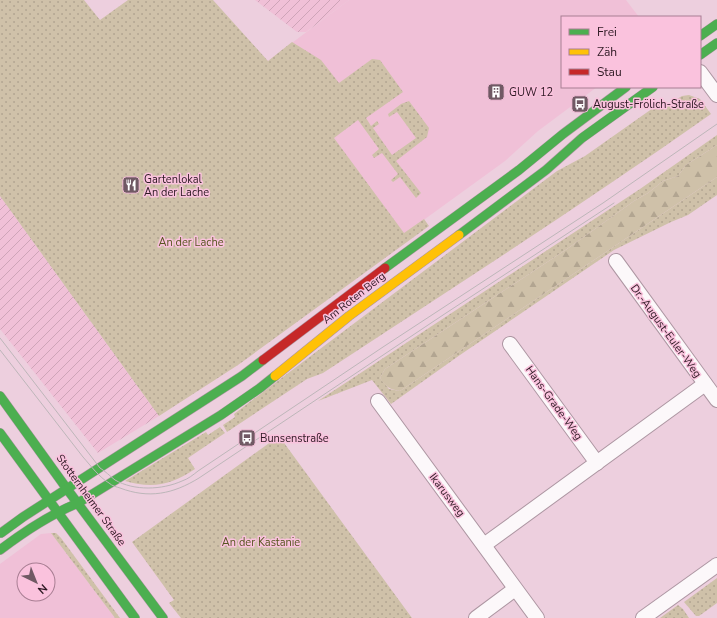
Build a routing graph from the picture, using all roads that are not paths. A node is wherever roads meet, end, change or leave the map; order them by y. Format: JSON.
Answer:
{"nodes":[{"id":1,"x":717,"y":24,"type":"edge"},
{"id":2,"x":701,"y":35,"type":"edge"},
{"id":3,"x":717,"y":43,"type":"edge"},
{"id":4,"x":701,"y":54,"type":"edge"},
{"id":5,"x":701,"y":73,"type":"edge"},
{"id":6,"x":625,"y":88,"type":"edge"},
{"id":7,"x":653,"y":88,"type":"edge"},
{"id":8,"x":717,"y":95,"type":"edge"},
{"id":9,"x":616,"y":261,"type":"dead end"},
{"id":10,"x":510,"y":344,"type":"dead end"},
{"id":11,"x":705,"y":384,"type":"junction"},
{"id":12,"x":0,"y":396,"type":"edge"},
{"id":13,"x":717,"y":400,"type":"edge"},
{"id":14,"x":378,"y":401,"type":"dead end"},
{"id":15,"x":0,"y":433,"type":"edge"},
{"id":16,"x":597,"y":462,"type":"junction"},
{"id":17,"x":67,"y":489,"type":"junction"},
{"id":18,"x":49,"y":500,"type":"junction"},
{"id":19,"x":78,"y":503,"type":"junction"},
{"id":20,"x":58,"y":511,"type":"junction"},
{"id":21,"x":0,"y":533,"type":"edge"},
{"id":22,"x":484,"y":545,"type":"junction"},
{"id":23,"x":0,"y":550,"type":"edge"},
{"id":24,"x":717,"y":565,"type":"edge"},
{"id":25,"x":515,"y":589,"type":"junction"},
{"id":26,"x":135,"y":618,"type":"edge"},
{"id":27,"x":163,"y":618,"type":"edge"},
{"id":28,"x":476,"y":618,"type":"edge"},
{"id":29,"x":538,"y":618,"type":"edge"},
{"id":30,"x":644,"y":618,"type":"edge"}],
"edges":[{"from":1,"to":2,"type":"main road"},
{"from":3,"to":4,"type":"main road"},
{"from":5,"to":8,"type":"street"},
{"from":6,"to":17,"type":"main road","name":"Am Roten Berg"},
{"from":7,"to":19,"type":"main road","name":"Am Roten Berg"},
{"from":9,"to":11,"type":"street","name":"Dr.-August-Euler-Weg"},
{"from":10,"to":16,"type":"street","name":"Hans-Grade-Weg"},
{"from":11,"to":13,"type":"street","name":"Dr.-August-Euler-Weg"},
{"from":11,"to":16,"type":"street"},
{"from":12,"to":17,"type":"main road","name":"Stotternheimer Straße"},
{"from":14,"to":22,"type":"street","name":"Ikarusweg"},
{"from":15,"to":18,"type":"main road"},
{"from":16,"to":22,"type":"street"},
{"from":17,"to":18,"type":"main road","name":"Am Roten Berg"},
{"from":17,"to":19,"type":"main road","name":"Stotternheimer Straße"},
{"from":18,"to":20,"type":"main road"},
{"from":18,"to":21,"type":"main road"},
{"from":19,"to":20,"type":"main road","name":"Am Roten Berg"},
{"from":19,"to":27,"type":"main road","name":"Stotternheimer Straße"},
{"from":20,"to":23,"type":"main road"},
{"from":20,"to":26,"type":"main road"},
{"from":22,"to":25,"type":"street","name":"Ikarusweg"},
{"from":24,"to":30,"type":"street"},
{"from":25,"to":28,"type":"street"},
{"from":25,"to":29,"type":"street","name":"Ikarusweg"}]}
